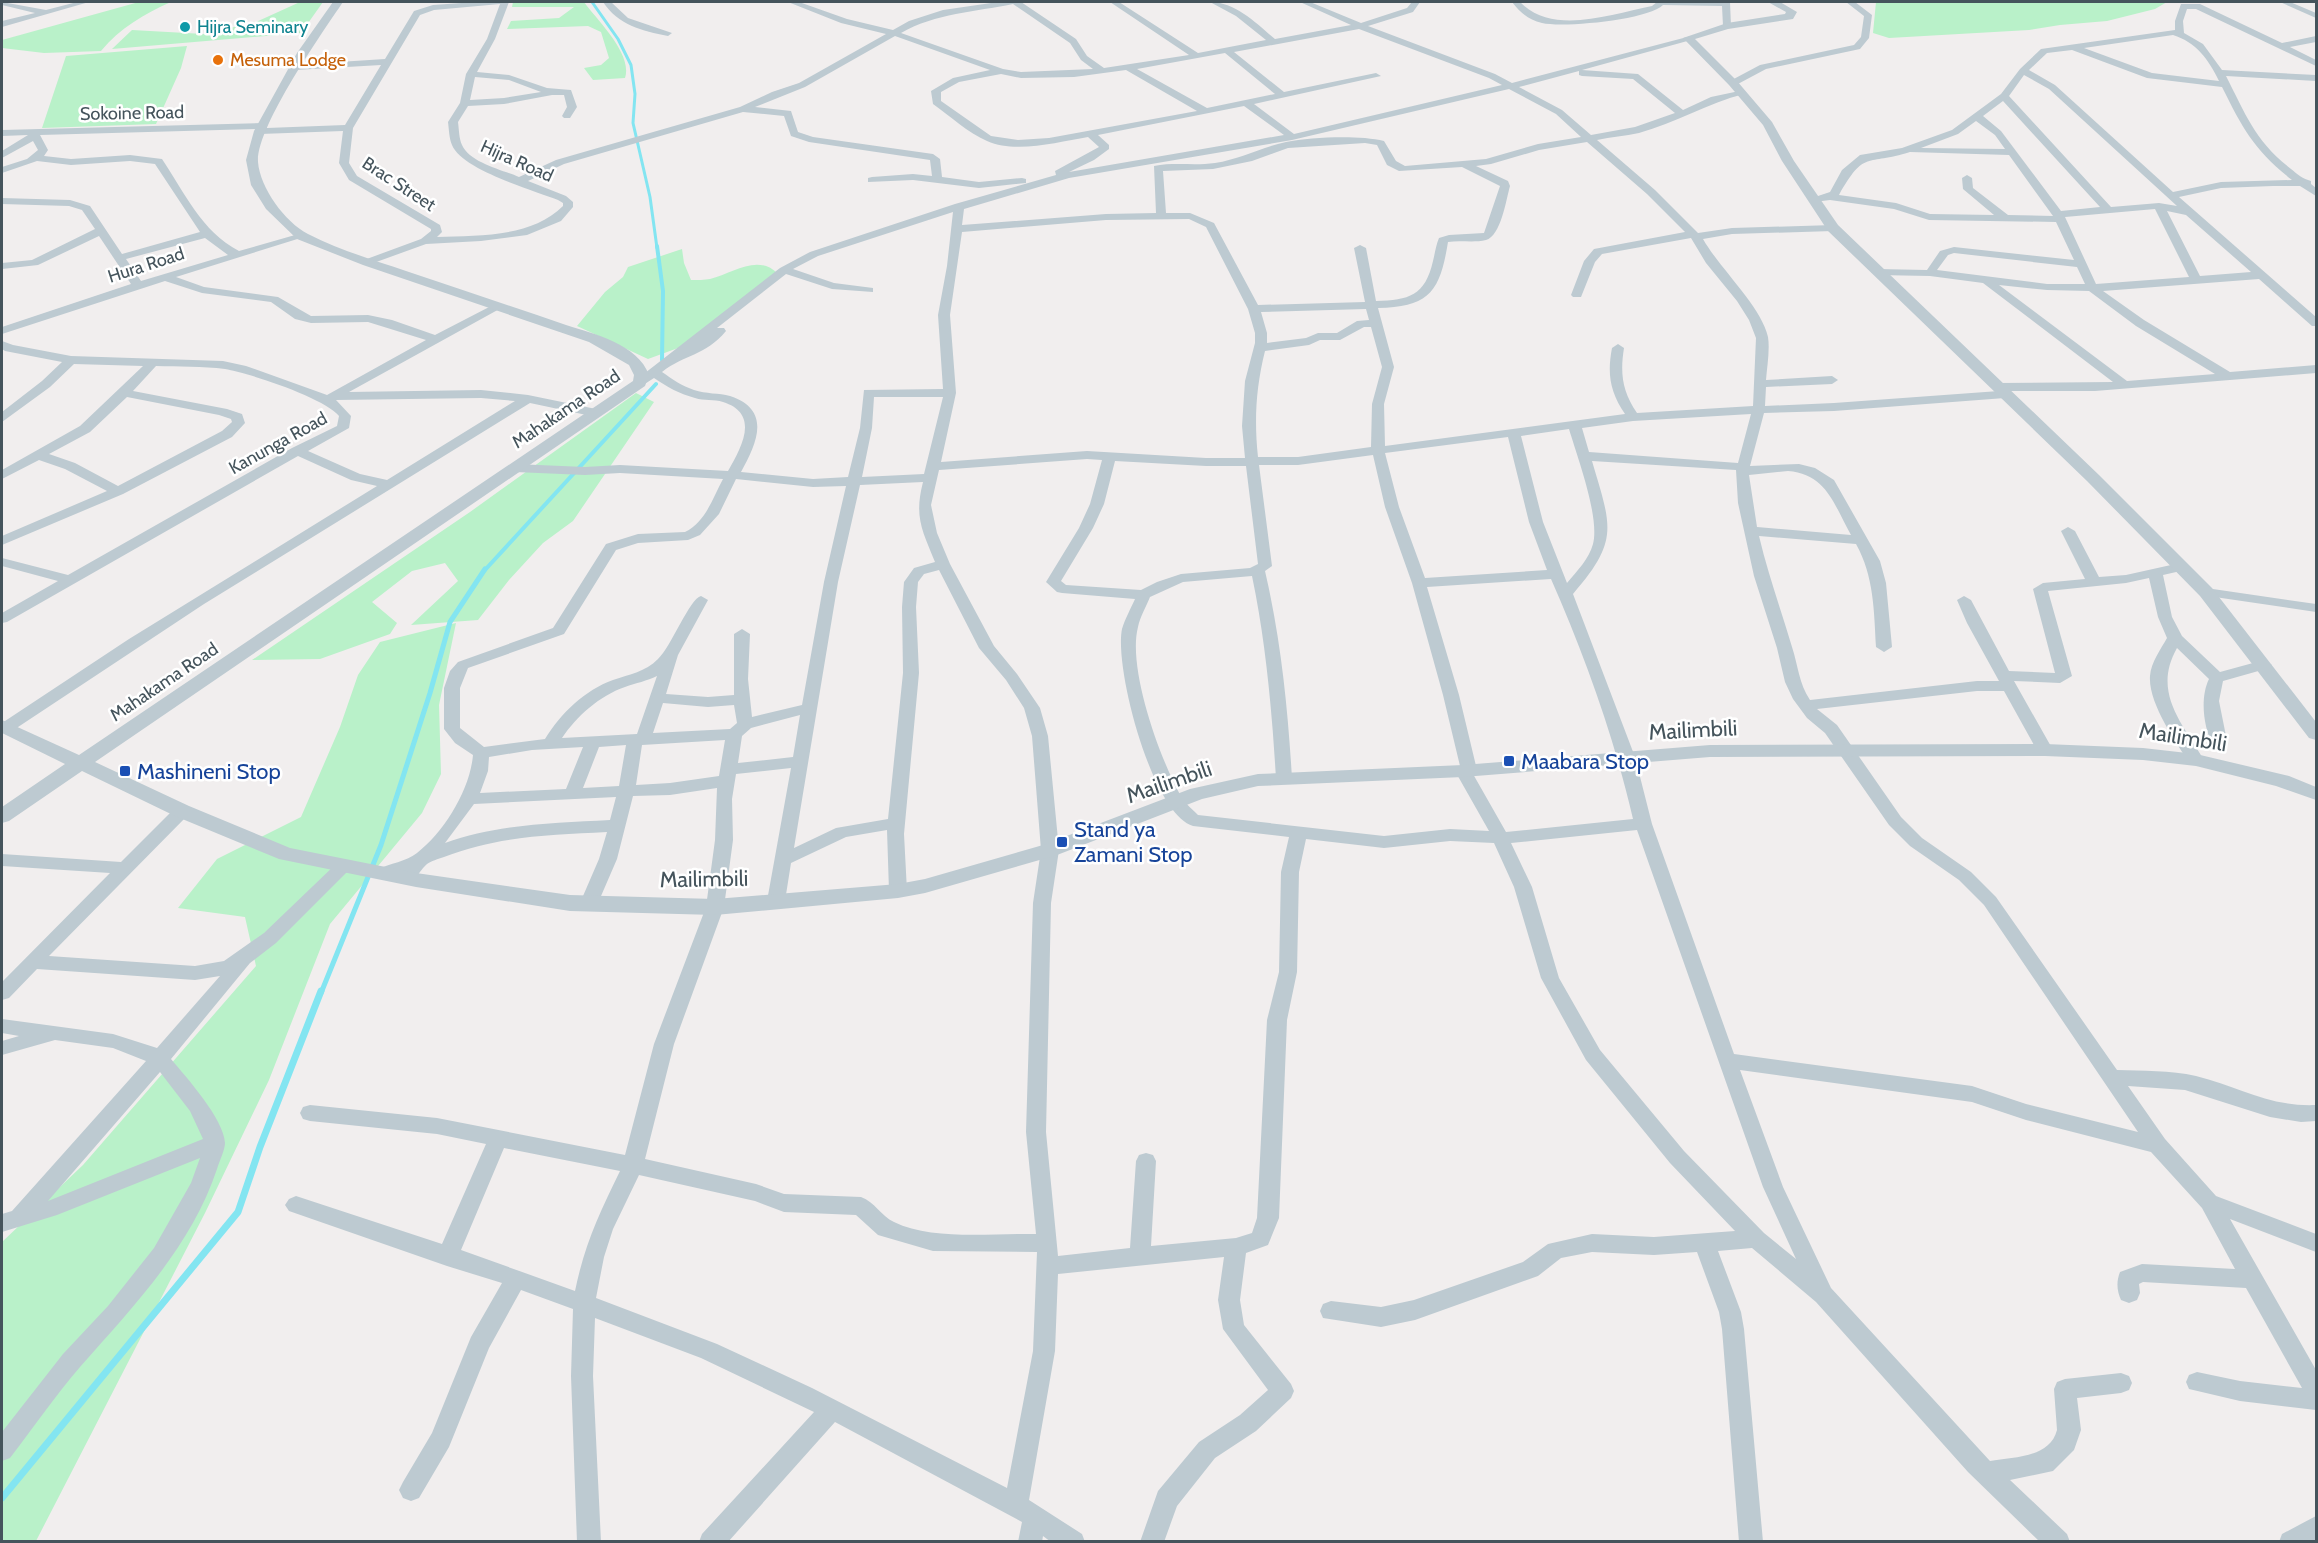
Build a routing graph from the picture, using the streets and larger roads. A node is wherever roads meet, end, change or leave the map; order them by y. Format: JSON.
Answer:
{"nodes":[{"id":1,"x":2,"y":2,"type":"edge"},
{"id":2,"x":86,"y":2,"type":"edge"},
{"id":3,"x":338,"y":2,"type":"edge"},
{"id":4,"x":498,"y":2,"type":"edge"},
{"id":5,"x":505,"y":2,"type":"edge"},
{"id":6,"x":607,"y":2,"type":"edge"},
{"id":7,"x":792,"y":2,"type":"edge"},
{"id":8,"x":1005,"y":2,"type":"edge"},
{"id":9,"x":1011,"y":2,"type":"edge"},
{"id":10,"x":1016,"y":2,"type":"edge"},
{"id":11,"x":1114,"y":2,"type":"edge"},
{"id":12,"x":1214,"y":2,"type":"edge"},
{"id":13,"x":1304,"y":2,"type":"edge"},
{"id":14,"x":1416,"y":2,"type":"edge"},
{"id":15,"x":1516,"y":2,"type":"edge"},
{"id":16,"x":1662,"y":2,"type":"edge"},
{"id":17,"x":1773,"y":2,"type":"edge"},
{"id":18,"x":1850,"y":2,"type":"edge"},
{"id":19,"x":2284,"y":2,"type":"edge"},
{"id":20,"x":1726,"y":3,"type":"edge"},
{"id":21,"x":826,"y":4,"type":"dead end"},
{"id":22,"x":57,"y":8,"type":"junction"},
{"id":23,"x":2316,"y":16,"type":"edge"},
{"id":24,"x":844,"y":21,"type":"junction"},
{"id":25,"x":2,"y":24,"type":"edge"},
{"id":26,"x":1360,"y":26,"type":"junction"},
{"id":27,"x":1727,"y":26,"type":"junction"},
{"id":28,"x":2180,"y":32,"type":"junction"},
{"id":29,"x":668,"y":33,"type":"dead end"},
{"id":30,"x":894,"y":33,"type":"junction"},
{"id":31,"x":1688,"y":38,"type":"junction"},
{"id":32,"x":2316,"y":39,"type":"edge"},
{"id":33,"x":1274,"y":42,"type":"junction"},
{"id":34,"x":2070,"y":46,"type":"junction"},
{"id":35,"x":2282,"y":46,"type":"junction"},
{"id":36,"x":1228,"y":51,"type":"junction"},
{"id":37,"x":1197,"y":56,"type":"junction"},
{"id":38,"x":387,"y":62,"type":"junction"},
{"id":39,"x":2316,"y":63,"type":"edge"},
{"id":40,"x":295,"y":67,"type":"junction"},
{"id":41,"x":1127,"y":67,"type":"junction"},
{"id":42,"x":1101,"y":70,"type":"junction"},
{"id":43,"x":1001,"y":71,"type":"junction"},
{"id":44,"x":2023,"y":71,"type":"junction"},
{"id":45,"x":2220,"y":73,"type":"junction"},
{"id":46,"x":471,"y":74,"type":"junction"},
{"id":47,"x":1376,"y":76,"type":"dead end"},
{"id":48,"x":2316,"y":78,"type":"edge"},
{"id":49,"x":2226,"y":85,"type":"junction"},
{"id":50,"x":1514,"y":88,"type":"junction"},
{"id":51,"x":1737,"y":88,"type":"junction"},
{"id":52,"x":553,"y":93,"type":"junction"},
{"id":53,"x":1283,"y":96,"type":"junction"},
{"id":54,"x":2004,"y":96,"type":"junction"},
{"id":55,"x":465,"y":103,"type":"junction"},
{"id":56,"x":1247,"y":104,"type":"junction"},
{"id":57,"x":742,"y":109,"type":"junction"},
{"id":58,"x":1207,"y":112,"type":"junction"},
{"id":59,"x":1682,"y":114,"type":"junction"},
{"id":60,"x":567,"y":116,"type":"dead end"},
{"id":61,"x":1976,"y":116,"type":"junction"},
{"id":62,"x":262,"y":128,"type":"junction"},
{"id":63,"x":348,"y":128,"type":"junction"},
{"id":64,"x":2,"y":133,"type":"edge"},
{"id":65,"x":34,"y":133,"type":"junction"},
{"id":66,"x":1090,"y":133,"type":"junction"},
{"id":67,"x":1292,"y":137,"type":"junction"},
{"id":68,"x":1589,"y":137,"type":"junction"},
{"id":69,"x":1027,"y":142,"type":"junction"},
{"id":70,"x":1904,"y":151,"type":"junction"},
{"id":71,"x":2011,"y":152,"type":"junction"},
{"id":72,"x":2,"y":154,"type":"edge"},
{"id":73,"x":35,"y":158,"type":"junction"},
{"id":74,"x":1076,"y":163,"type":"junction"},
{"id":75,"x":1464,"y":164,"type":"junction"},
{"id":76,"x":1124,"y":166,"type":"junction"},
{"id":77,"x":1102,"y":168,"type":"junction"},
{"id":78,"x":1158,"y":168,"type":"junction"},
{"id":79,"x":2,"y":170,"type":"edge"},
{"id":80,"x":1967,"y":178,"type":"dead end"},
{"id":81,"x":872,"y":180,"type":"dead end"},
{"id":82,"x":948,"y":181,"type":"junction"},
{"id":83,"x":519,"y":182,"type":"junction"},
{"id":84,"x":1045,"y":182,"type":"junction"},
{"id":85,"x":2316,"y":182,"type":"edge"},
{"id":86,"x":2302,"y":183,"type":"junction"},
{"id":87,"x":2316,"y":194,"type":"edge"},
{"id":88,"x":2171,"y":195,"type":"junction"},
{"id":89,"x":1830,"y":197,"type":"junction"},
{"id":90,"x":1814,"y":199,"type":"junction"},
{"id":91,"x":2,"y":201,"type":"edge"},
{"id":92,"x":959,"y":206,"type":"junction"},
{"id":93,"x":2159,"y":206,"type":"junction"},
{"id":94,"x":2108,"y":210,"type":"junction"},
{"id":95,"x":2190,"y":212,"type":"junction"},
{"id":96,"x":1161,"y":215,"type":"junction"},
{"id":97,"x":2060,"y":216,"type":"junction"},
{"id":98,"x":2005,"y":218,"type":"junction"},
{"id":99,"x":1833,"y":228,"type":"junction"},
{"id":100,"x":957,"y":229,"type":"junction"},
{"id":101,"x":102,"y":230,"type":"junction"},
{"id":102,"x":206,"y":234,"type":"junction"},
{"id":103,"x":302,"y":236,"type":"junction"},
{"id":104,"x":1694,"y":236,"type":"junction"},
{"id":105,"x":425,"y":241,"type":"junction"},
{"id":106,"x":1360,"y":248,"type":"dead end"},
{"id":107,"x":237,"y":255,"type":"junction"},
{"id":108,"x":118,"y":258,"type":"junction"},
{"id":109,"x":368,"y":262,"type":"junction"},
{"id":110,"x":2079,"y":264,"type":"junction"},
{"id":111,"x":2,"y":266,"type":"edge"},
{"id":112,"x":784,"y":270,"type":"junction"},
{"id":113,"x":1877,"y":272,"type":"junction"},
{"id":114,"x":1930,"y":273,"type":"junction"},
{"id":115,"x":2262,"y":275,"type":"junction"},
{"id":116,"x":165,"y":277,"type":"junction"},
{"id":117,"x":1987,"y":280,"type":"junction"},
{"id":118,"x":2196,"y":280,"type":"junction"},
{"id":119,"x":138,"y":286,"type":"junction"},
{"id":120,"x":2092,"y":288,"type":"junction"},
{"id":121,"x":869,"y":290,"type":"dead end"},
{"id":122,"x":1577,"y":295,"type":"dead end"},
{"id":123,"x":1372,"y":305,"type":"junction"},
{"id":124,"x":497,"y":307,"type":"junction"},
{"id":125,"x":1254,"y":309,"type":"junction"},
{"id":126,"x":2316,"y":322,"type":"edge"},
{"id":127,"x":1377,"y":323,"type":"junction"},
{"id":128,"x":2,"y":331,"type":"edge"},
{"id":129,"x":435,"y":339,"type":"junction"},
{"id":130,"x":2,"y":344,"type":"edge"},
{"id":131,"x":1259,"y":348,"type":"junction"},
{"id":132,"x":1618,"y":348,"type":"dead end"},
{"id":133,"x":71,"y":360,"type":"junction"},
{"id":134,"x":154,"y":361,"type":"junction"},
{"id":135,"x":2316,"y":369,"type":"edge"},
{"id":136,"x":654,"y":373,"type":"junction"},
{"id":137,"x":2229,"y":377,"type":"junction"},
{"id":138,"x":1832,"y":380,"type":"dead end"},
{"id":139,"x":640,"y":383,"type":"junction"},
{"id":140,"x":1760,"y":384,"type":"junction"},
{"id":141,"x":2125,"y":385,"type":"junction"},
{"id":142,"x":2002,"y":390,"type":"junction"},
{"id":143,"x":124,"y":393,"type":"junction"},
{"id":144,"x":950,"y":393,"type":"junction"},
{"id":145,"x":330,"y":397,"type":"junction"},
{"id":146,"x":528,"y":399,"type":"junction"},
{"id":147,"x":2,"y":401,"type":"edge"},
{"id":148,"x":16,"y":406,"type":"junction"},
{"id":149,"x":1759,"y":409,"type":"junction"},
{"id":150,"x":596,"y":413,"type":"junction"},
{"id":151,"x":1633,"y":417,"type":"junction"},
{"id":152,"x":2,"y":418,"type":"edge"},
{"id":153,"x":1575,"y":426,"type":"junction"},
{"id":154,"x":1514,"y":434,"type":"junction"},
{"id":155,"x":1378,"y":450,"type":"junction"},
{"id":156,"x":297,"y":451,"type":"junction"},
{"id":157,"x":38,"y":455,"type":"junction"},
{"id":158,"x":1110,"y":456,"type":"junction"},
{"id":159,"x":1583,"y":456,"type":"junction"},
{"id":160,"x":1251,"y":463,"type":"junction"},
{"id":161,"x":515,"y":468,"type":"junction"},
{"id":162,"x":1743,"y":469,"type":"junction"},
{"id":163,"x":932,"y":472,"type":"junction"},
{"id":164,"x":2,"y":475,"type":"edge"},
{"id":165,"x":732,"y":475,"type":"junction"},
{"id":166,"x":852,"y":480,"type":"junction"},
{"id":167,"x":390,"y":485,"type":"junction"},
{"id":168,"x":118,"y":491,"type":"junction"},
{"id":169,"x":1753,"y":531,"type":"junction"},
{"id":170,"x":2068,"y":531,"type":"dead end"},
{"id":171,"x":1861,"y":540,"type":"junction"},
{"id":172,"x":2,"y":541,"type":"edge"},
{"id":173,"x":2,"y":562,"type":"edge"},
{"id":174,"x":943,"y":564,"type":"junction"},
{"id":175,"x":2180,"y":567,"type":"junction"},
{"id":176,"x":1258,"y":571,"type":"junction"},
{"id":177,"x":1556,"y":574,"type":"junction"},
{"id":178,"x":2155,"y":574,"type":"junction"},
{"id":179,"x":70,"y":580,"type":"junction"},
{"id":180,"x":2094,"y":582,"type":"junction"},
{"id":181,"x":1419,"y":584,"type":"junction"},
{"id":182,"x":2206,"y":592,"type":"junction"},
{"id":183,"x":1565,"y":594,"type":"junction"},
{"id":184,"x":1144,"y":595,"type":"junction"},
{"id":185,"x":701,"y":600,"type":"dead end"},
{"id":186,"x":1964,"y":600,"type":"dead end"},
{"id":187,"x":2316,"y":608,"type":"edge"},
{"id":188,"x":2,"y":619,"type":"edge"},
{"id":189,"x":742,"y":634,"type":"dead end"},
{"id":190,"x":2175,"y":638,"type":"junction"},
{"id":191,"x":1884,"y":647,"type":"dead end"},
{"id":192,"x":671,"y":655,"type":"junction"},
{"id":193,"x":2264,"y":664,"type":"junction"},
{"id":194,"x":2217,"y":678,"type":"junction"},
{"id":195,"x":2006,"y":681,"type":"junction"},
{"id":196,"x":656,"y":699,"type":"junction"},
{"id":197,"x":741,"y":699,"type":"junction"},
{"id":198,"x":1806,"y":705,"type":"junction"},
{"id":199,"x":810,"y":708,"type":"junction"},
{"id":200,"x":4,"y":727,"type":"edge"},
{"id":201,"x":740,"y":729,"type":"junction"},
{"id":202,"x":2316,"y":734,"type":"edge"},
{"id":203,"x":639,"y":740,"type":"junction"},
{"id":204,"x":2219,"y":741,"type":"dead end"},
{"id":205,"x":593,"y":742,"type":"junction"},
{"id":206,"x":550,"y":744,"type":"junction"},
{"id":207,"x":1846,"y":749,"type":"junction"},
{"id":208,"x":2045,"y":750,"type":"junction"},
{"id":209,"x":481,"y":753,"type":"junction"},
{"id":210,"x":1628,"y":757,"type":"junction"},
{"id":211,"x":2196,"y":760,"type":"junction"},
{"id":212,"x":801,"y":762,"type":"junction"},
{"id":213,"x":78,"y":764,"type":"junction"},
{"id":214,"x":1466,"y":771,"type":"junction"},
{"id":215,"x":727,"y":776,"type":"junction"},
{"id":216,"x":1284,"y":779,"type":"junction"},
{"id":217,"x":626,"y":792,"type":"junction"},
{"id":218,"x":572,"y":794,"type":"junction"},
{"id":219,"x":2316,"y":794,"type":"edge"},
{"id":220,"x":468,"y":799,"type":"junction"},
{"id":221,"x":1176,"y":803,"type":"junction"},
{"id":222,"x":182,"y":811,"type":"junction"},
{"id":223,"x":2,"y":816,"type":"edge"},
{"id":224,"x":896,"y":823,"type":"junction"},
{"id":225,"x":1643,"y":824,"type":"junction"},
{"id":226,"x":618,"y":825,"type":"junction"},
{"id":227,"x":1299,"y":831,"type":"junction"},
{"id":228,"x":1501,"y":838,"type":"junction"},
{"id":229,"x":1050,"y":850,"type":"junction"},
{"id":230,"x":420,"y":859,"type":"junction"},
{"id":231,"x":2,"y":860,"type":"edge"},
{"id":232,"x":783,"y":861,"type":"junction"},
{"id":233,"x":348,"y":867,"type":"junction"},
{"id":234,"x":123,"y":868,"type":"junction"},
{"id":235,"x":384,"y":873,"type":"junction"},
{"id":236,"x":410,"y":879,"type":"junction"},
{"id":237,"x":898,"y":891,"type":"junction"},
{"id":238,"x":776,"y":901,"type":"junction"},
{"id":239,"x":589,"y":903,"type":"junction"},
{"id":240,"x":715,"y":907,"type":"junction"},
{"id":241,"x":245,"y":957,"type":"junction"},
{"id":242,"x":33,"y":962,"type":"junction"},
{"id":243,"x":2,"y":993,"type":"edge"},
{"id":244,"x":2,"y":1026,"type":"edge"},
{"id":245,"x":58,"y":1032,"type":"junction"},
{"id":246,"x":2,"y":1048,"type":"edge"},
{"id":247,"x":160,"y":1060,"type":"junction"},
{"id":248,"x":1727,"y":1061,"type":"junction"},
{"id":249,"x":2112,"y":1077,"type":"junction"},
{"id":250,"x":310,"y":1113,"type":"dead end"},
{"id":251,"x":2316,"y":1113,"type":"edge"},
{"id":252,"x":498,"y":1139,"type":"junction"},
{"id":253,"x":215,"y":1143,"type":"junction"},
{"id":254,"x":2158,"y":1145,"type":"junction"},
{"id":255,"x":1146,"y":1161,"type":"dead end"},
{"id":256,"x":633,"y":1165,"type":"junction"},
{"id":257,"x":2209,"y":1202,"type":"junction"},
{"id":258,"x":296,"y":1205,"type":"dead end"},
{"id":259,"x":10,"y":1220,"type":"edge"},
{"id":260,"x":1756,"y":1239,"type":"junction"},
{"id":261,"x":1048,"y":1243,"type":"junction"},
{"id":262,"x":2316,"y":1243,"type":"edge"},
{"id":263,"x":1705,"y":1244,"type":"junction"},
{"id":264,"x":1236,"y":1247,"type":"junction"},
{"id":265,"x":1140,"y":1255,"type":"junction"},
{"id":266,"x":447,"y":1257,"type":"junction"},
{"id":267,"x":1048,"y":1266,"type":"junction"},
{"id":268,"x":516,"y":1278,"type":"junction"},
{"id":269,"x":2253,"y":1279,"type":"junction"},
{"id":270,"x":2129,"y":1293,"type":"dead end"},
{"id":271,"x":1824,"y":1295,"type":"junction"},
{"id":272,"x":584,"y":1304,"type":"junction"},
{"id":273,"x":1331,"y":1311,"type":"dead end"},
{"id":274,"x":2197,"y":1382,"type":"dead end"},
{"id":275,"x":2121,"y":1383,"type":"dead end"},
{"id":276,"x":2316,"y":1391,"type":"edge"},
{"id":277,"x":2316,"y":1400,"type":"edge"},
{"id":278,"x":831,"y":1410,"type":"junction"},
{"id":279,"x":2,"y":1450,"type":"edge"},
{"id":280,"x":1985,"y":1473,"type":"junction"},
{"id":281,"x":411,"y":1490,"type":"dead end"},
{"id":282,"x":1025,"y":1511,"type":"junction"},
{"id":283,"x":2316,"y":1528,"type":"edge"},
{"id":284,"x":589,"y":1542,"type":"edge"},
{"id":285,"x":711,"y":1542,"type":"edge"},
{"id":286,"x":1030,"y":1542,"type":"edge"},
{"id":287,"x":1073,"y":1542,"type":"edge"},
{"id":288,"x":1152,"y":1542,"type":"edge"},
{"id":289,"x":1751,"y":1542,"type":"edge"},
{"id":290,"x":2058,"y":1542,"type":"edge"},
{"id":291,"x":2291,"y":1542,"type":"edge"}],
"edges":[{"from":1,"to":22,"type":"street"},
{"from":2,"to":22,"type":"street"},
{"from":3,"to":40,"type":"street","name":"Mahakama Road"},
{"from":4,"to":38,"type":"street","name":"Brac Street"},
{"from":5,"to":46,"type":"street","name":"Hijra Road"},
{"from":6,"to":29,"type":"street"},
{"from":7,"to":24,"type":"street"},
{"from":8,"to":9,"type":"street"},
{"from":8,"to":30,"type":"street"},
{"from":10,"to":42,"type":"street"},
{"from":11,"to":37,"type":"street"},
{"from":12,"to":33,"type":"street"},
{"from":13,"to":26,"type":"street"},
{"from":14,"to":26,"type":"street"},
{"from":15,"to":16,"type":"street"},
{"from":16,"to":20,"type":"street"},
{"from":17,"to":27,"type":"street"},
{"from":18,"to":51,"type":"street"},
{"from":19,"to":23,"type":"street"},
{"from":20,"to":27,"type":"street"},
{"from":21,"to":24,"type":"street"},
{"from":22,"to":25,"type":"street"},
{"from":24,"to":30,"type":"street"},
{"from":26,"to":33,"type":"street"},
{"from":26,"to":50,"type":"street"},
{"from":27,"to":31,"type":"street"},
{"from":28,"to":34,"type":"street"},
{"from":28,"to":35,"type":"street"},
{"from":28,"to":45,"type":"street"},
{"from":30,"to":43,"type":"street"},
{"from":30,"to":57,"type":"street"},
{"from":31,"to":50,"type":"street"},
{"from":31,"to":51,"type":"street"},
{"from":32,"to":35,"type":"street"},
{"from":33,"to":36,"type":"street"},
{"from":34,"to":44,"type":"street"},
{"from":34,"to":49,"type":"street"},
{"from":35,"to":39,"type":"street"},
{"from":36,"to":37,"type":"street"},
{"from":36,"to":53,"type":"street"},
{"from":37,"to":41,"type":"street"},
{"from":38,"to":40,"type":"street"},
{"from":38,"to":63,"type":"street","name":"Brac Street"},
{"from":40,"to":62,"type":"street","name":"Mahakama Road"},
{"from":41,"to":42,"type":"street"},
{"from":41,"to":58,"type":"street"},
{"from":42,"to":43,"type":"street"},
{"from":43,"to":69,"type":"street"},
{"from":44,"to":54,"type":"street"},
{"from":44,"to":88,"type":"street"},
{"from":45,"to":48,"type":"street"},
{"from":45,"to":49,"type":"street"},
{"from":46,"to":52,"type":"street"},
{"from":46,"to":55,"type":"street","name":"Hijra Road"},
{"from":47,"to":53,"type":"street"},
{"from":49,"to":86,"type":"street"},
{"from":50,"to":59,"type":"street"},
{"from":50,"to":67,"type":"street"},
{"from":50,"to":68,"type":"street"},
{"from":51,"to":59,"type":"street"},
{"from":51,"to":90,"type":"street"},
{"from":52,"to":55,"type":"street"},
{"from":52,"to":60,"type":"street"},
{"from":53,"to":56,"type":"street"},
{"from":54,"to":61,"type":"street"},
{"from":54,"to":94,"type":"street"},
{"from":55,"to":83,"type":"street","name":"Hijra Road"},
{"from":56,"to":58,"type":"street"},
{"from":56,"to":67,"type":"street"},
{"from":57,"to":82,"type":"street"},
{"from":57,"to":83,"type":"street"},
{"from":58,"to":66,"type":"street"},
{"from":59,"to":68,"type":"street"},
{"from":61,"to":70,"type":"street"},
{"from":61,"to":71,"type":"street"},
{"from":62,"to":63,"type":"street","name":"Sokoine Road"},
{"from":62,"to":65,"type":"street","name":"Sokoine Road"},
{"from":62,"to":103,"type":"street","name":"Mahakama Road"},
{"from":63,"to":105,"type":"street","name":"Brac Street"},
{"from":64,"to":65,"type":"street","name":"Sokoine Road"},
{"from":65,"to":72,"type":"street"},
{"from":65,"to":73,"type":"street"},
{"from":66,"to":69,"type":"street"},
{"from":66,"to":74,"type":"street"},
{"from":67,"to":76,"type":"street"},
{"from":68,"to":75,"type":"street"},
{"from":68,"to":104,"type":"street"},
{"from":69,"to":74,"type":"street"},
{"from":70,"to":71,"type":"street"},
{"from":70,"to":89,"type":"street"},
{"from":71,"to":97,"type":"street"},
{"from":73,"to":79,"type":"street"},
{"from":73,"to":102,"type":"street"},
{"from":74,"to":77,"type":"street"},
{"from":74,"to":84,"type":"street"},
{"from":75,"to":78,"type":"street"},
{"from":75,"to":123,"type":"street"},
{"from":76,"to":77,"type":"street"},
{"from":76,"to":78,"type":"street"},
{"from":77,"to":84,"type":"street"},
{"from":78,"to":96,"type":"street"},
{"from":80,"to":98,"type":"street"},
{"from":81,"to":82,"type":"street"},
{"from":82,"to":84,"type":"street"},
{"from":83,"to":105,"type":"street","name":"Hijra Road"},
{"from":84,"to":92,"type":"street"},
{"from":85,"to":86,"type":"street"},
{"from":86,"to":87,"type":"street"},
{"from":86,"to":88,"type":"street"},
{"from":88,"to":95,"type":"street"},
{"from":89,"to":90,"type":"street"},
{"from":89,"to":98,"type":"street"},
{"from":90,"to":99,"type":"street"},
{"from":91,"to":101,"type":"street"},
{"from":92,"to":100,"type":"street"},
{"from":92,"to":112,"type":"street"},
{"from":93,"to":94,"type":"street"},
{"from":93,"to":95,"type":"street"},
{"from":93,"to":118,"type":"street"},
{"from":94,"to":97,"type":"street"},
{"from":95,"to":115,"type":"street"},
{"from":96,"to":100,"type":"street"},
{"from":96,"to":125,"type":"street"},
{"from":97,"to":98,"type":"street"},
{"from":97,"to":110,"type":"street"},
{"from":99,"to":104,"type":"street"},
{"from":99,"to":113,"type":"street"},
{"from":100,"to":144,"type":"street"},
{"from":101,"to":108,"type":"street"},
{"from":101,"to":111,"type":"street"},
{"from":102,"to":107,"type":"street"},
{"from":102,"to":108,"type":"street"},
{"from":103,"to":107,"type":"street","name":"Hura Road"},
{"from":103,"to":109,"type":"street","name":"Mahakama Road"},
{"from":104,"to":122,"type":"street"},
{"from":104,"to":140,"type":"street"},
{"from":105,"to":109,"type":"street","name":"Brac Street"},
{"from":106,"to":123,"type":"street"},
{"from":107,"to":116,"type":"street","name":"Hura Road"},
{"from":108,"to":119,"type":"street"},
{"from":109,"to":124,"type":"street","name":"Mahakama Road"},
{"from":110,"to":114,"type":"street"},
{"from":110,"to":120,"type":"street"},
{"from":112,"to":121,"type":"street"},
{"from":112,"to":136,"type":"street"},
{"from":113,"to":114,"type":"street"},
{"from":113,"to":142,"type":"street"},
{"from":114,"to":117,"type":"street"},
{"from":115,"to":118,"type":"street"},
{"from":115,"to":126,"type":"street"},
{"from":116,"to":119,"type":"street","name":"Hura Road"},
{"from":116,"to":129,"type":"street"},
{"from":117,"to":120,"type":"street"},
{"from":117,"to":141,"type":"street"},
{"from":118,"to":120,"type":"street"},
{"from":119,"to":128,"type":"street","name":"Hura Road"},
{"from":120,"to":137,"type":"street"},
{"from":123,"to":125,"type":"street"},
{"from":123,"to":127,"type":"street"},
{"from":124,"to":129,"type":"street"},
{"from":124,"to":139,"type":"street","name":"Mahakama Road"},
{"from":125,"to":131,"type":"street"},
{"from":127,"to":131,"type":"street"},
{"from":127,"to":155,"type":"street"},
{"from":129,"to":145,"type":"street"},
{"from":130,"to":133,"type":"street","name":"Kanunga Road"},
{"from":131,"to":160,"type":"street"},
{"from":132,"to":151,"type":"street"},
{"from":133,"to":134,"type":"street","name":"Kanunga Road"},
{"from":133,"to":148,"type":"street"},
{"from":134,"to":143,"type":"street"},
{"from":134,"to":145,"type":"street","name":"Kanunga Road"},
{"from":135,"to":137,"type":"street"},
{"from":136,"to":139,"type":"street"},
{"from":136,"to":165,"type":"street"},
{"from":137,"to":141,"type":"street"},
{"from":138,"to":140,"type":"street"},
{"from":139,"to":150,"type":"street","name":"Mahakama Road"},
{"from":140,"to":149,"type":"street"},
{"from":141,"to":142,"type":"street"},
{"from":142,"to":149,"type":"street"},
{"from":142,"to":175,"type":"street"},
{"from":143,"to":157,"type":"street"},
{"from":143,"to":168,"type":"street"},
{"from":144,"to":163,"type":"street"},
{"from":144,"to":166,"type":"street"},
{"from":145,"to":146,"type":"street"},
{"from":145,"to":156,"type":"street","name":"Kanunga Road"},
{"from":146,"to":150,"type":"street"},
{"from":146,"to":167,"type":"street"},
{"from":147,"to":148,"type":"street"},
{"from":148,"to":152,"type":"street"},
{"from":149,"to":151,"type":"street"},
{"from":149,"to":162,"type":"street"},
{"from":150,"to":161,"type":"street","name":"Mahakama Road"},
{"from":151,"to":153,"type":"street"},
{"from":153,"to":154,"type":"street"},
{"from":153,"to":159,"type":"street"},
{"from":154,"to":155,"type":"street"},
{"from":154,"to":177,"type":"street"},
{"from":155,"to":160,"type":"street"},
{"from":155,"to":181,"type":"street"},
{"from":156,"to":167,"type":"street"},
{"from":156,"to":179,"type":"street","name":"Kanunga Road"},
{"from":157,"to":164,"type":"street"},
{"from":157,"to":168,"type":"street"},
{"from":158,"to":160,"type":"street"},
{"from":158,"to":163,"type":"street"},
{"from":158,"to":184,"type":"street"},
{"from":159,"to":162,"type":"street"},
{"from":159,"to":183,"type":"street"},
{"from":160,"to":176,"type":"street"},
{"from":161,"to":165,"type":"street"},
{"from":161,"to":213,"type":"street","name":"Mahakama Road"},
{"from":162,"to":169,"type":"street"},
{"from":162,"to":171,"type":"street"},
{"from":163,"to":166,"type":"street"},
{"from":163,"to":174,"type":"street"},
{"from":165,"to":166,"type":"street"},
{"from":165,"to":209,"type":"street"},
{"from":166,"to":199,"type":"street"},
{"from":167,"to":200,"type":"street"},
{"from":168,"to":172,"type":"street"},
{"from":169,"to":171,"type":"street"},
{"from":169,"to":198,"type":"street"},
{"from":170,"to":180,"type":"street"},
{"from":171,"to":191,"type":"street"},
{"from":173,"to":179,"type":"street"},
{"from":174,"to":224,"type":"street"},
{"from":174,"to":229,"type":"street"},
{"from":175,"to":178,"type":"street"},
{"from":175,"to":182,"type":"street"},
{"from":176,"to":184,"type":"street"},
{"from":176,"to":216,"type":"street"},
{"from":177,"to":181,"type":"street"},
{"from":177,"to":183,"type":"street"},
{"from":178,"to":180,"type":"street"},
{"from":178,"to":190,"type":"street"},
{"from":179,"to":188,"type":"street","name":"Kanunga Road"},
{"from":180,"to":195,"type":"street"},
{"from":181,"to":214,"type":"street"},
{"from":182,"to":187,"type":"street"},
{"from":182,"to":193,"type":"street"},
{"from":183,"to":210,"type":"street"},
{"from":184,"to":221,"type":"street"},
{"from":185,"to":192,"type":"street"},
{"from":186,"to":195,"type":"street"},
{"from":189,"to":197,"type":"street"},
{"from":190,"to":194,"type":"street"},
{"from":190,"to":211,"type":"street"},
{"from":192,"to":196,"type":"street"},
{"from":192,"to":206,"type":"street"},
{"from":193,"to":194,"type":"street"},
{"from":193,"to":202,"type":"street"},
{"from":194,"to":204,"type":"street"},
{"from":195,"to":198,"type":"street"},
{"from":195,"to":208,"type":"street"},
{"from":196,"to":197,"type":"street"},
{"from":196,"to":203,"type":"street"},
{"from":197,"to":201,"type":"street"},
{"from":198,"to":207,"type":"street"},
{"from":199,"to":201,"type":"street"},
{"from":199,"to":212,"type":"street"},
{"from":200,"to":213,"type":"street","name":"Mailimbili"},
{"from":201,"to":203,"type":"street"},
{"from":201,"to":215,"type":"street"},
{"from":203,"to":205,"type":"street"},
{"from":203,"to":217,"type":"street"},
{"from":205,"to":206,"type":"street"},
{"from":205,"to":218,"type":"street"},
{"from":206,"to":209,"type":"street"},
{"from":207,"to":208,"type":"street","name":"Mailimbili"},
{"from":207,"to":210,"type":"street","name":"Mailimbili"},
{"from":207,"to":249,"type":"street"},
{"from":208,"to":211,"type":"street","name":"Mailimbili"},
{"from":209,"to":220,"type":"street"},
{"from":210,"to":214,"type":"street","name":"Mailimbili"},
{"from":210,"to":225,"type":"street"},
{"from":211,"to":219,"type":"street","name":"Mailimbili"},
{"from":212,"to":215,"type":"street"},
{"from":212,"to":232,"type":"street"},
{"from":213,"to":222,"type":"street","name":"Mailimbili"},
{"from":213,"to":223,"type":"street","name":"Mahakama Road"},
{"from":214,"to":216,"type":"street","name":"Mailimbili"},
{"from":214,"to":228,"type":"street"},
{"from":215,"to":217,"type":"street"},
{"from":215,"to":240,"type":"street"},
{"from":216,"to":221,"type":"street","name":"Mailimbili"},
{"from":217,"to":218,"type":"street"},
{"from":217,"to":226,"type":"street"},
{"from":218,"to":220,"type":"street"},
{"from":220,"to":230,"type":"street"},
{"from":221,"to":227,"type":"street"},
{"from":221,"to":229,"type":"street","name":"Mailimbili"},
{"from":222,"to":233,"type":"street","name":"Mailimbili"},
{"from":222,"to":234,"type":"street"},
{"from":224,"to":232,"type":"street"},
{"from":224,"to":237,"type":"street"},
{"from":225,"to":228,"type":"street"},
{"from":225,"to":248,"type":"street"},
{"from":226,"to":230,"type":"street"},
{"from":226,"to":239,"type":"street"},
{"from":227,"to":228,"type":"street"},
{"from":227,"to":264,"type":"street"},
{"from":228,"to":260,"type":"street"},
{"from":229,"to":237,"type":"street","name":"Mailimbili"},
{"from":229,"to":261,"type":"street"},
{"from":230,"to":235,"type":"street"},
{"from":230,"to":236,"type":"street"},
{"from":231,"to":234,"type":"street"},
{"from":232,"to":238,"type":"street"},
{"from":233,"to":235,"type":"street","name":"Mailimbili"},
{"from":233,"to":241,"type":"street"},
{"from":234,"to":242,"type":"street"},
{"from":235,"to":236,"type":"street","name":"Mailimbili"},
{"from":236,"to":239,"type":"street","name":"Mailimbili"},
{"from":237,"to":238,"type":"street","name":"Mailimbili"},
{"from":238,"to":240,"type":"street","name":"Mailimbili"},
{"from":239,"to":240,"type":"street","name":"Mailimbili"},
{"from":240,"to":256,"type":"street"},
{"from":241,"to":242,"type":"street"},
{"from":241,"to":247,"type":"street"},
{"from":242,"to":243,"type":"street"},
{"from":244,"to":245,"type":"street"},
{"from":245,"to":246,"type":"street"},
{"from":245,"to":247,"type":"street"},
{"from":247,"to":253,"type":"street"},
{"from":247,"to":259,"type":"street"},
{"from":248,"to":254,"type":"street"},
{"from":248,"to":271,"type":"street"},
{"from":249,"to":251,"type":"street"},
{"from":249,"to":254,"type":"street"},
{"from":250,"to":252,"type":"street"},
{"from":252,"to":256,"type":"street"},
{"from":252,"to":266,"type":"street"},
{"from":253,"to":259,"type":"street"},
{"from":253,"to":279,"type":"street"},
{"from":254,"to":257,"type":"street"},
{"from":255,"to":265,"type":"street"},
{"from":256,"to":261,"type":"street"},
{"from":256,"to":272,"type":"street"},
{"from":257,"to":262,"type":"street"},
{"from":257,"to":269,"type":"street"},
{"from":258,"to":266,"type":"street"},
{"from":260,"to":263,"type":"street"},
{"from":260,"to":271,"type":"street"},
{"from":261,"to":267,"type":"street"},
{"from":263,"to":273,"type":"street"},
{"from":263,"to":289,"type":"street"},
{"from":264,"to":265,"type":"street"},
{"from":264,"to":288,"type":"street"},
{"from":265,"to":267,"type":"street"},
{"from":266,"to":268,"type":"street"},
{"from":267,"to":282,"type":"street"},
{"from":268,"to":272,"type":"street"},
{"from":268,"to":281,"type":"street"},
{"from":269,"to":270,"type":"street"},
{"from":269,"to":276,"type":"street"},
{"from":271,"to":280,"type":"street"},
{"from":272,"to":278,"type":"street"},
{"from":272,"to":284,"type":"street"},
{"from":274,"to":277,"type":"street"},
{"from":275,"to":280,"type":"street"},
{"from":278,"to":282,"type":"street"},
{"from":278,"to":285,"type":"street"},
{"from":280,"to":290,"type":"street"},
{"from":282,"to":286,"type":"street"},
{"from":282,"to":287,"type":"street"},
{"from":283,"to":291,"type":"street"}]}
